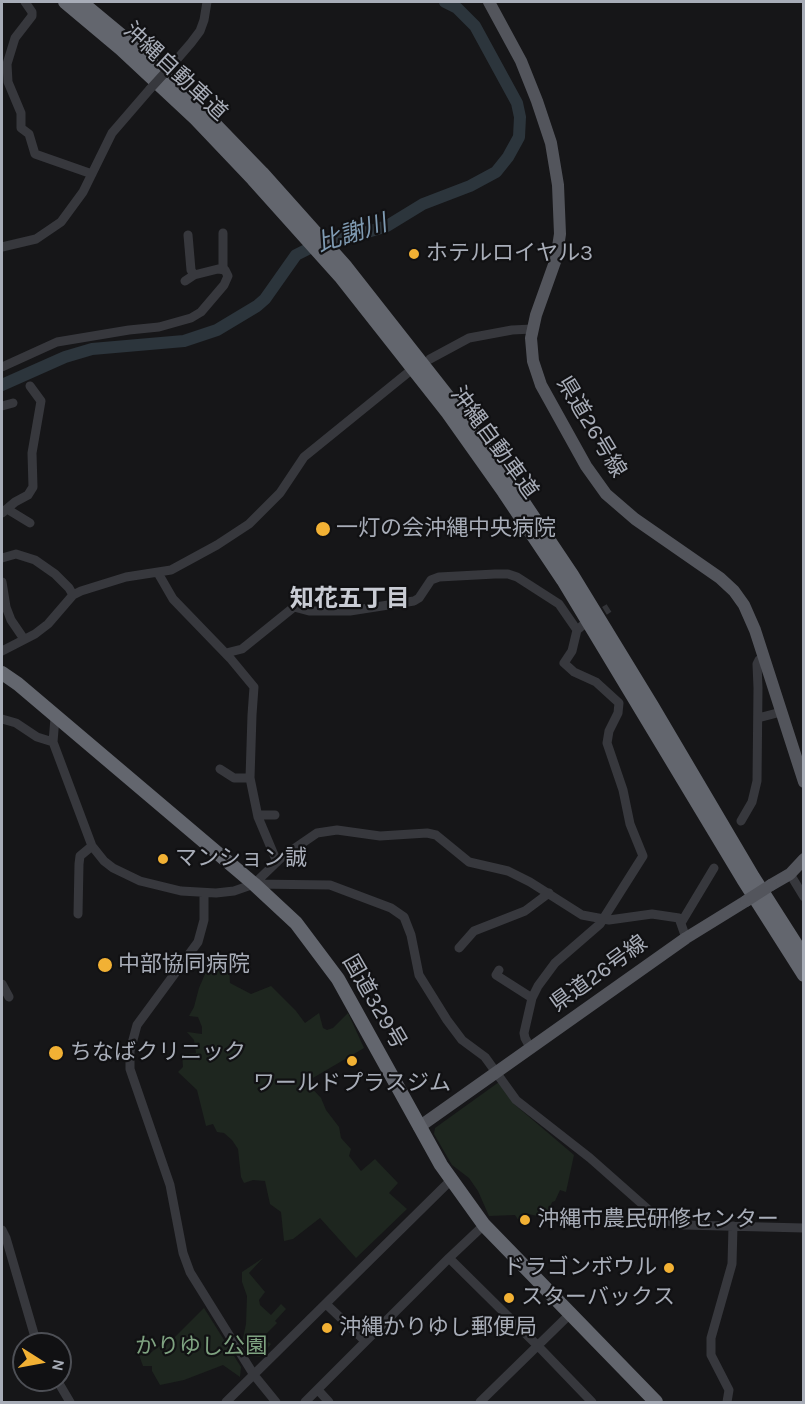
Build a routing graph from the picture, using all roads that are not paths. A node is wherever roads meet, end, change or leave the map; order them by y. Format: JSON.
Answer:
{"nodes":[{"id":1,"x":25,"y":2,"type":"edge"},
{"id":2,"x":65,"y":2,"type":"edge"},
{"id":3,"x":81,"y":2,"type":"edge"},
{"id":4,"x":207,"y":2,"type":"edge"},
{"id":5,"x":489,"y":2,"type":"edge"},
{"id":6,"x":92,"y":174,"type":"junction"},
{"id":7,"x":293,"y":215,"type":"junction"},
{"id":8,"x":223,"y":233,"type":"dead end"},
{"id":9,"x":188,"y":235,"type":"dead end"},
{"id":10,"x":2,"y":247,"type":"edge"},
{"id":11,"x":223,"y":269,"type":"junction"},
{"id":12,"x":343,"y":271,"type":"junction"},
{"id":13,"x":194,"y":275,"type":"junction"},
{"id":14,"x":185,"y":281,"type":"dead end"},
{"id":15,"x":532,"y":329,"type":"junction"},
{"id":16,"x":430,"y":359,"type":"dead end"},
{"id":17,"x":2,"y":367,"type":"edge"},
{"id":18,"x":410,"y":371,"type":"dead end"},
{"id":19,"x":30,"y":386,"type":"dead end"},
{"id":20,"x":13,"y":403,"type":"dead end"},
{"id":21,"x":2,"y":406,"type":"edge"},
{"id":22,"x":4,"y":511,"type":"edge"},
{"id":23,"x":30,"y":523,"type":"dead end"},
{"id":24,"x":2,"y":558,"type":"edge"},
{"id":25,"x":158,"y":573,"type":"junction"},
{"id":26,"x":2,"y":582,"type":"edge"},
{"id":27,"x":73,"y":595,"type":"junction"},
{"id":28,"x":24,"y":639,"type":"junction"},
{"id":29,"x":2,"y":651,"type":"edge"},
{"id":30,"x":226,"y":653,"type":"junction"},
{"id":31,"x":763,"y":658,"type":"junction"},
{"id":32,"x":2,"y":673,"type":"edge"},
{"id":33,"x":781,"y":712,"type":"junction"},
{"id":34,"x":2,"y":718,"type":"edge"},
{"id":35,"x":55,"y":718,"type":"junction"},
{"id":36,"x":758,"y":718,"type":"junction"},
{"id":37,"x":53,"y":742,"type":"junction"},
{"id":38,"x":220,"y":769,"type":"dead end"},
{"id":39,"x":250,"y":778,"type":"junction"},
{"id":40,"x":804,"y":782,"type":"edge"},
{"id":41,"x":275,"y":814,"type":"dead end"},
{"id":42,"x":258,"y":815,"type":"junction"},
{"id":43,"x":741,"y":821,"type":"dead end"},
{"id":44,"x":92,"y":846,"type":"junction"},
{"id":45,"x":804,"y":859,"type":"edge"},
{"id":46,"x":277,"y":862,"type":"junction"},
{"id":47,"x":714,"y":868,"type":"dead end"},
{"id":48,"x":790,"y":874,"type":"junction"},
{"id":49,"x":254,"y":884,"type":"junction"},
{"id":50,"x":204,"y":892,"type":"junction"},
{"id":51,"x":549,"y":893,"type":"junction"},
{"id":52,"x":804,"y":897,"type":"edge"},
{"id":53,"x":78,"y":914,"type":"dead end"},
{"id":54,"x":604,"y":918,"type":"junction"},
{"id":55,"x":681,"y":923,"type":"junction"},
{"id":56,"x":686,"y":938,"type":"junction"},
{"id":57,"x":459,"y":948,"type":"dead end"},
{"id":58,"x":804,"y":957,"type":"edge"},
{"id":59,"x":499,"y":970,"type":"dead end"},
{"id":60,"x":804,"y":975,"type":"edge"},
{"id":61,"x":2,"y":984,"type":"edge"},
{"id":62,"x":9,"y":997,"type":"dead end"},
{"id":63,"x":532,"y":998,"type":"junction"},
{"id":64,"x":531,"y":1049,"type":"junction"},
{"id":65,"x":497,"y":1073,"type":"junction"},
{"id":66,"x":419,"y":1127,"type":"junction"},
{"id":67,"x":451,"y":1180,"type":"junction"},
{"id":68,"x":484,"y":1226,"type":"junction"},
{"id":69,"x":733,"y":1226,"type":"junction"},
{"id":70,"x":804,"y":1228,"type":"edge"},
{"id":71,"x":2,"y":1230,"type":"edge"},
{"id":72,"x":449,"y":1258,"type":"junction"},
{"id":73,"x":326,"y":1304,"type":"junction"},
{"id":74,"x":569,"y":1315,"type":"junction"},
{"id":75,"x":34,"y":1332,"type":"edge"},
{"id":76,"x":365,"y":1341,"type":"junction"},
{"id":77,"x":538,"y":1346,"type":"junction"},
{"id":78,"x":254,"y":1375,"type":"junction"},
{"id":79,"x":318,"y":1390,"type":"junction"},
{"id":80,"x":226,"y":1402,"type":"edge"},
{"id":81,"x":276,"y":1402,"type":"edge"},
{"id":82,"x":305,"y":1402,"type":"edge"},
{"id":83,"x":329,"y":1402,"type":"edge"},
{"id":84,"x":480,"y":1402,"type":"edge"},
{"id":85,"x":592,"y":1402,"type":"edge"},
{"id":86,"x":656,"y":1402,"type":"edge"},
{"id":87,"x":727,"y":1402,"type":"edge"}],
"edges":[{"from":1,"to":6,"type":"street"},
{"from":2,"to":7,"type":"highway","name":"沖縄自動車道"},
{"from":3,"to":7,"type":"highway","name":"沖縄自動車道"},
{"from":4,"to":6,"type":"street","bridge":true},
{"from":5,"to":15,"type":"main road","name":"県道26号線"},
{"from":6,"to":10,"type":"street"},
{"from":7,"to":12,"type":"highway","name":"沖縄自動車道"},
{"from":8,"to":11,"type":"street"},
{"from":9,"to":13,"type":"street"},
{"from":11,"to":13,"type":"street"},
{"from":11,"to":17,"type":"street"},
{"from":12,"to":58,"type":"highway","name":"沖縄自動車道"},
{"from":12,"to":60,"type":"highway","name":"沖縄自動車道"},
{"from":13,"to":14,"type":"street"},
{"from":15,"to":16,"type":"street"},
{"from":15,"to":31,"type":"main road","name":"県道26号線"},
{"from":18,"to":25,"type":"street"},
{"from":19,"to":22,"type":"street"},
{"from":20,"to":21,"type":"street"},
{"from":22,"to":23,"type":"street"},
{"from":24,"to":27,"type":"street"},
{"from":25,"to":27,"type":"street"},
{"from":25,"to":30,"type":"street"},
{"from":26,"to":28,"type":"street"},
{"from":27,"to":28,"type":"street"},
{"from":28,"to":29,"type":"street"},
{"from":30,"to":39,"type":"street"},
{"from":30,"to":54,"type":"street"},
{"from":31,"to":33,"type":"main road","name":"県道26号線"},
{"from":31,"to":36,"type":"street"},
{"from":32,"to":35,"type":"highway","name":"国道329号"},
{"from":33,"to":36,"type":"street"},
{"from":33,"to":40,"type":"main road","name":"県道26号線"},
{"from":34,"to":37,"type":"street"},
{"from":35,"to":37,"type":"street"},
{"from":35,"to":49,"type":"highway","name":"国道329号"},
{"from":36,"to":43,"type":"street"},
{"from":37,"to":44,"type":"street"},
{"from":38,"to":39,"type":"street"},
{"from":39,"to":42,"type":"street"},
{"from":41,"to":42,"type":"street"},
{"from":42,"to":46,"type":"street"},
{"from":44,"to":50,"type":"street"},
{"from":44,"to":53,"type":"street"},
{"from":45,"to":48,"type":"main road","name":"県道26号線"},
{"from":46,"to":49,"type":"street"},
{"from":46,"to":51,"type":"street"},
{"from":47,"to":55,"type":"street"},
{"from":48,"to":52,"type":"street"},
{"from":48,"to":56,"type":"main road","name":"県道26号線","bridge":true},
{"from":49,"to":50,"type":"street"},
{"from":49,"to":65,"type":"street"},
{"from":49,"to":66,"type":"highway","name":"国道329号"},
{"from":50,"to":78,"type":"street"},
{"from":51,"to":54,"type":"street"},
{"from":51,"to":57,"type":"street"},
{"from":54,"to":55,"type":"street"},
{"from":54,"to":63,"type":"street"},
{"from":55,"to":56,"type":"street"},
{"from":56,"to":64,"type":"main road","name":"県道26号線"},
{"from":59,"to":63,"type":"street"},
{"from":61,"to":62,"type":"street"},
{"from":63,"to":64,"type":"street"},
{"from":64,"to":65,"type":"main road","name":"県道26号線"},
{"from":65,"to":66,"type":"main road","name":"県道26号線"},
{"from":65,"to":69,"type":"street"},
{"from":66,"to":67,"type":"highway","name":"国道329号"},
{"from":67,"to":68,"type":"highway","name":"国道329号"},
{"from":67,"to":73,"type":"street"},
{"from":68,"to":72,"type":"street"},
{"from":68,"to":74,"type":"highway","name":"国道329号"},
{"from":69,"to":70,"type":"street"},
{"from":69,"to":87,"type":"street"},
{"from":71,"to":75,"type":"street"},
{"from":72,"to":76,"type":"street"},
{"from":72,"to":77,"type":"street"},
{"from":73,"to":76,"type":"street"},
{"from":73,"to":78,"type":"street"},
{"from":74,"to":77,"type":"street"},
{"from":74,"to":86,"type":"highway","name":"国道329号"},
{"from":76,"to":79,"type":"street"},
{"from":77,"to":84,"type":"street"},
{"from":77,"to":85,"type":"street"},
{"from":78,"to":80,"type":"street"},
{"from":78,"to":81,"type":"street"},
{"from":79,"to":82,"type":"street"},
{"from":79,"to":83,"type":"street"}]}
